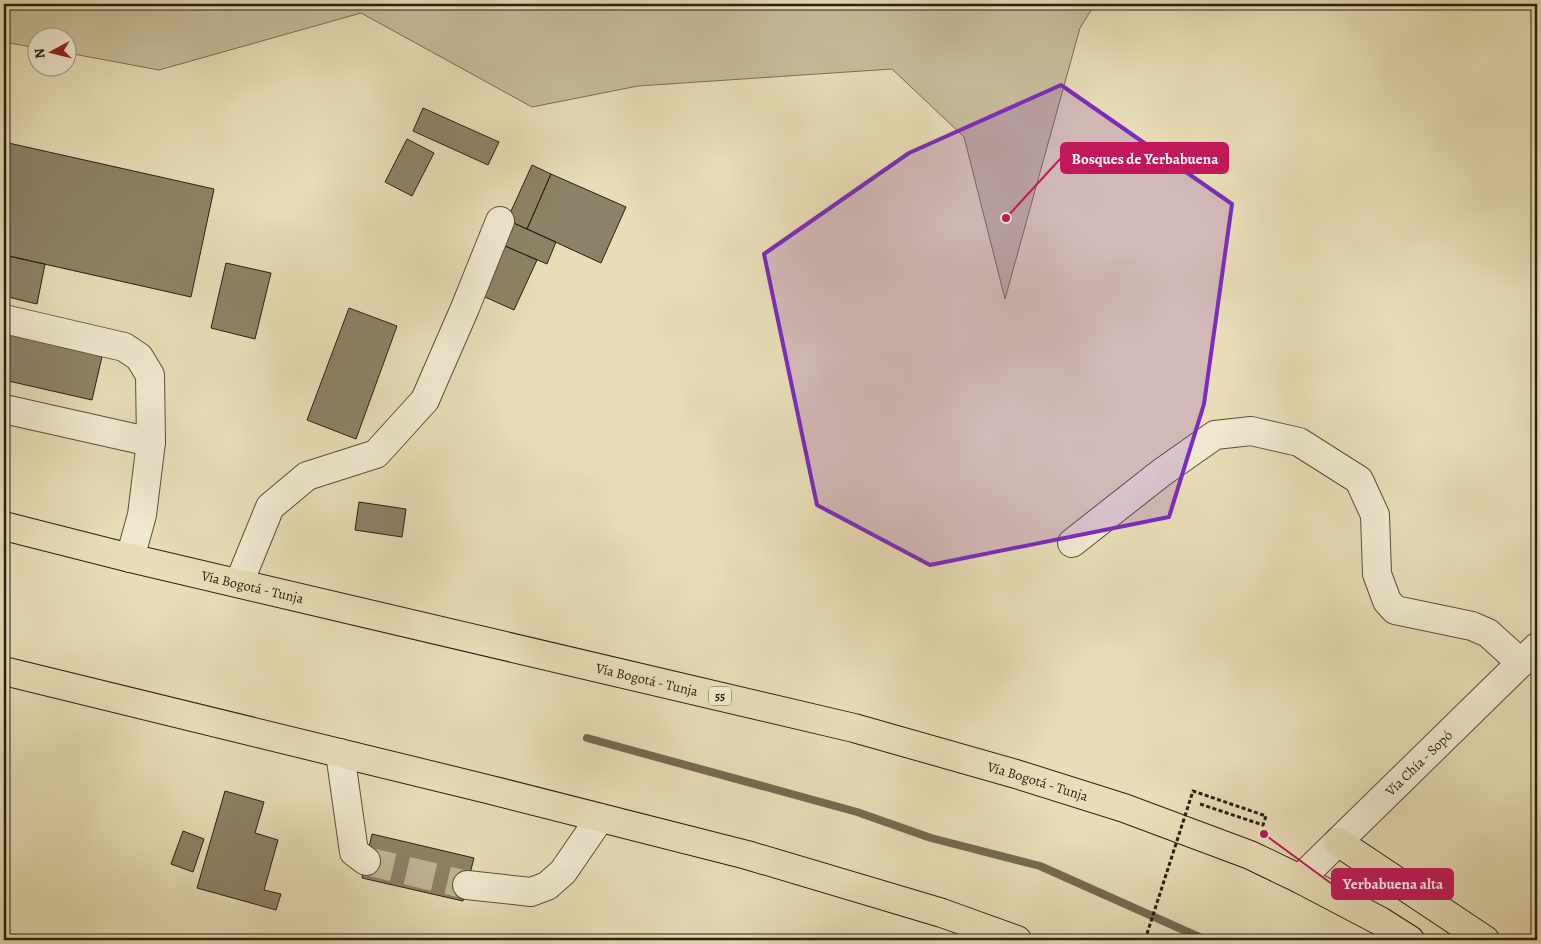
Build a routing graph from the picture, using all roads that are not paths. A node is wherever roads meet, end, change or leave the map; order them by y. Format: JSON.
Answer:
{"nodes":[{"id":1,"x":500,"y":221,"type":"dead end"},
{"id":2,"x":4,"y":319,"type":"edge"},
{"id":3,"x":4,"y":408,"type":"edge"},
{"id":4,"x":151,"y":442,"type":"junction"},
{"id":5,"x":4,"y":526,"type":"edge"},
{"id":6,"x":1072,"y":543,"type":"dead end"},
{"id":7,"x":130,"y":558,"type":"junction"},
{"id":8,"x":238,"y":584,"type":"junction"},
{"id":9,"x":1529,"y":655,"type":"edge"},
{"id":10,"x":4,"y":671,"type":"edge"},
{"id":11,"x":340,"y":753,"type":"junction"},
{"id":12,"x":600,"y":818,"type":"junction"},
{"id":13,"x":1338,"y":842,"type":"junction"},
{"id":14,"x":366,"y":861,"type":"tunnel mouth"},
{"id":15,"x":1300,"y":879,"type":"junction"},
{"id":16,"x":467,"y":886,"type":"tunnel mouth"},
{"id":17,"x":1016,"y":940,"type":"edge"},
{"id":18,"x":1410,"y":940,"type":"edge"},
{"id":19,"x":1485,"y":940,"type":"edge"}],
"edges":[{"from":1,"to":8,"type":"street"},
{"from":2,"to":4,"type":"street"},
{"from":3,"to":4,"type":"street"},
{"from":4,"to":7,"type":"street"},
{"from":5,"to":7,"type":"main road","name":"Vía Bogotá - Tunja","number":"55"},
{"from":6,"to":9,"type":"street"},
{"from":7,"to":8,"type":"main road","name":"Vía Bogotá - Tunja","number":"55"},
{"from":8,"to":15,"type":"main road","name":"Vía Bogotá - Tunja","number":"55"},
{"from":9,"to":13,"type":"street","name":"Vía Chía - Sopó"},
{"from":10,"to":11,"type":"main road"},
{"from":11,"to":12,"type":"main road"},
{"from":11,"to":14,"type":"street"},
{"from":12,"to":16,"type":"street"},
{"from":12,"to":17,"type":"main road"},
{"from":13,"to":15,"type":"street","name":"Vía Chía - Sopó"},
{"from":13,"to":19,"type":"main road"},
{"from":15,"to":18,"type":"main road","name":"Vía Bogotá - Tunja","number":"55"}]}
